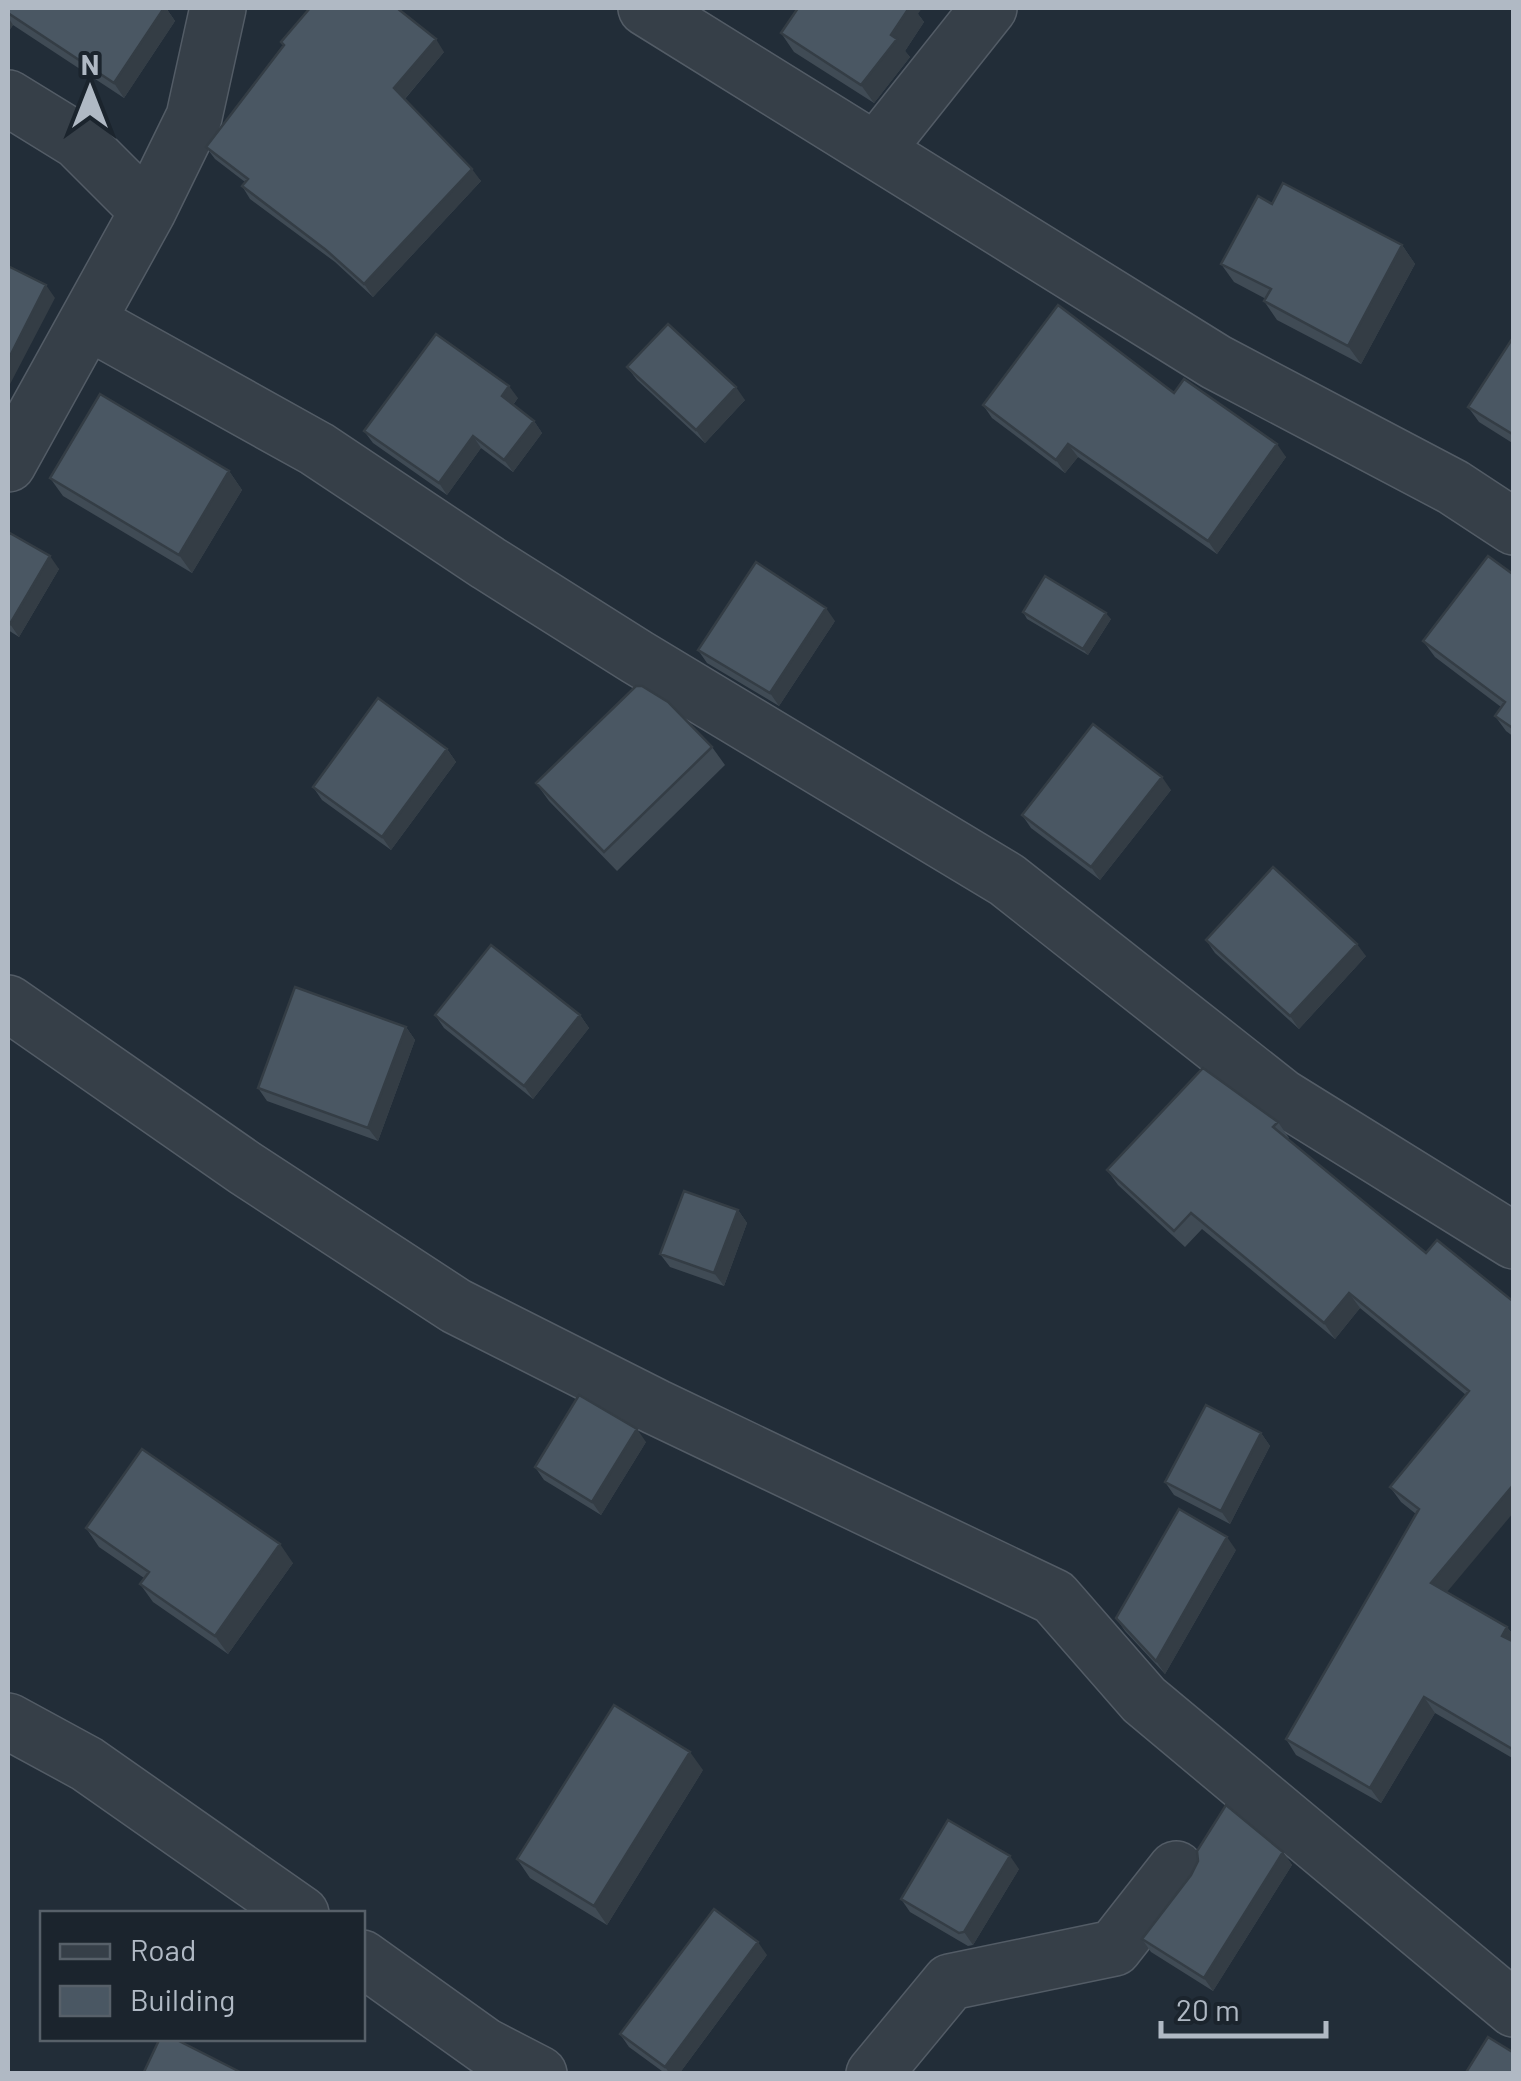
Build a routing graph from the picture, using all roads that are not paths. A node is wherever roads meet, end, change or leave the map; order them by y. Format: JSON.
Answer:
{"nodes":[{"id":1,"x":218,"y":8,"type":"edge"},
{"id":2,"x":646,"y":8,"type":"edge"},
{"id":3,"x":989,"y":8,"type":"edge"},
{"id":4,"x":8,"y":98,"type":"edge"},
{"id":5,"x":877,"y":149,"type":"junction"},
{"id":6,"x":148,"y":211,"type":"junction"},
{"id":7,"x":86,"y":321,"type":"junction"},
{"id":8,"x":8,"y":464,"type":"edge"},
{"id":9,"x":1514,"y":527,"type":"edge"},
{"id":10,"x":8,"y":1003,"type":"edge"},
{"id":11,"x":1514,"y":1241,"type":"edge"},
{"id":12,"x":8,"y":1720,"type":"edge"},
{"id":13,"x":1176,"y":1870,"type":"dead end"},
{"id":14,"x":298,"y":1911,"type":"edge"},
{"id":15,"x":365,"y":1960,"type":"edge"},
{"id":16,"x":1514,"y":2009,"type":"edge"},
{"id":17,"x":539,"y":2074,"type":"edge"},
{"id":18,"x":874,"y":2074,"type":"edge"}],
"edges":[{"from":1,"to":6,"type":"street"},
{"from":2,"to":5,"type":"street"},
{"from":3,"to":5,"type":"street"},
{"from":4,"to":6,"type":"street"},
{"from":5,"to":9,"type":"street"},
{"from":6,"to":7,"type":"street"},
{"from":7,"to":8,"type":"street"},
{"from":7,"to":11,"type":"street"},
{"from":10,"to":16,"type":"street"},
{"from":12,"to":14,"type":"street"},
{"from":13,"to":18,"type":"street"},
{"from":15,"to":17,"type":"street"}]}
